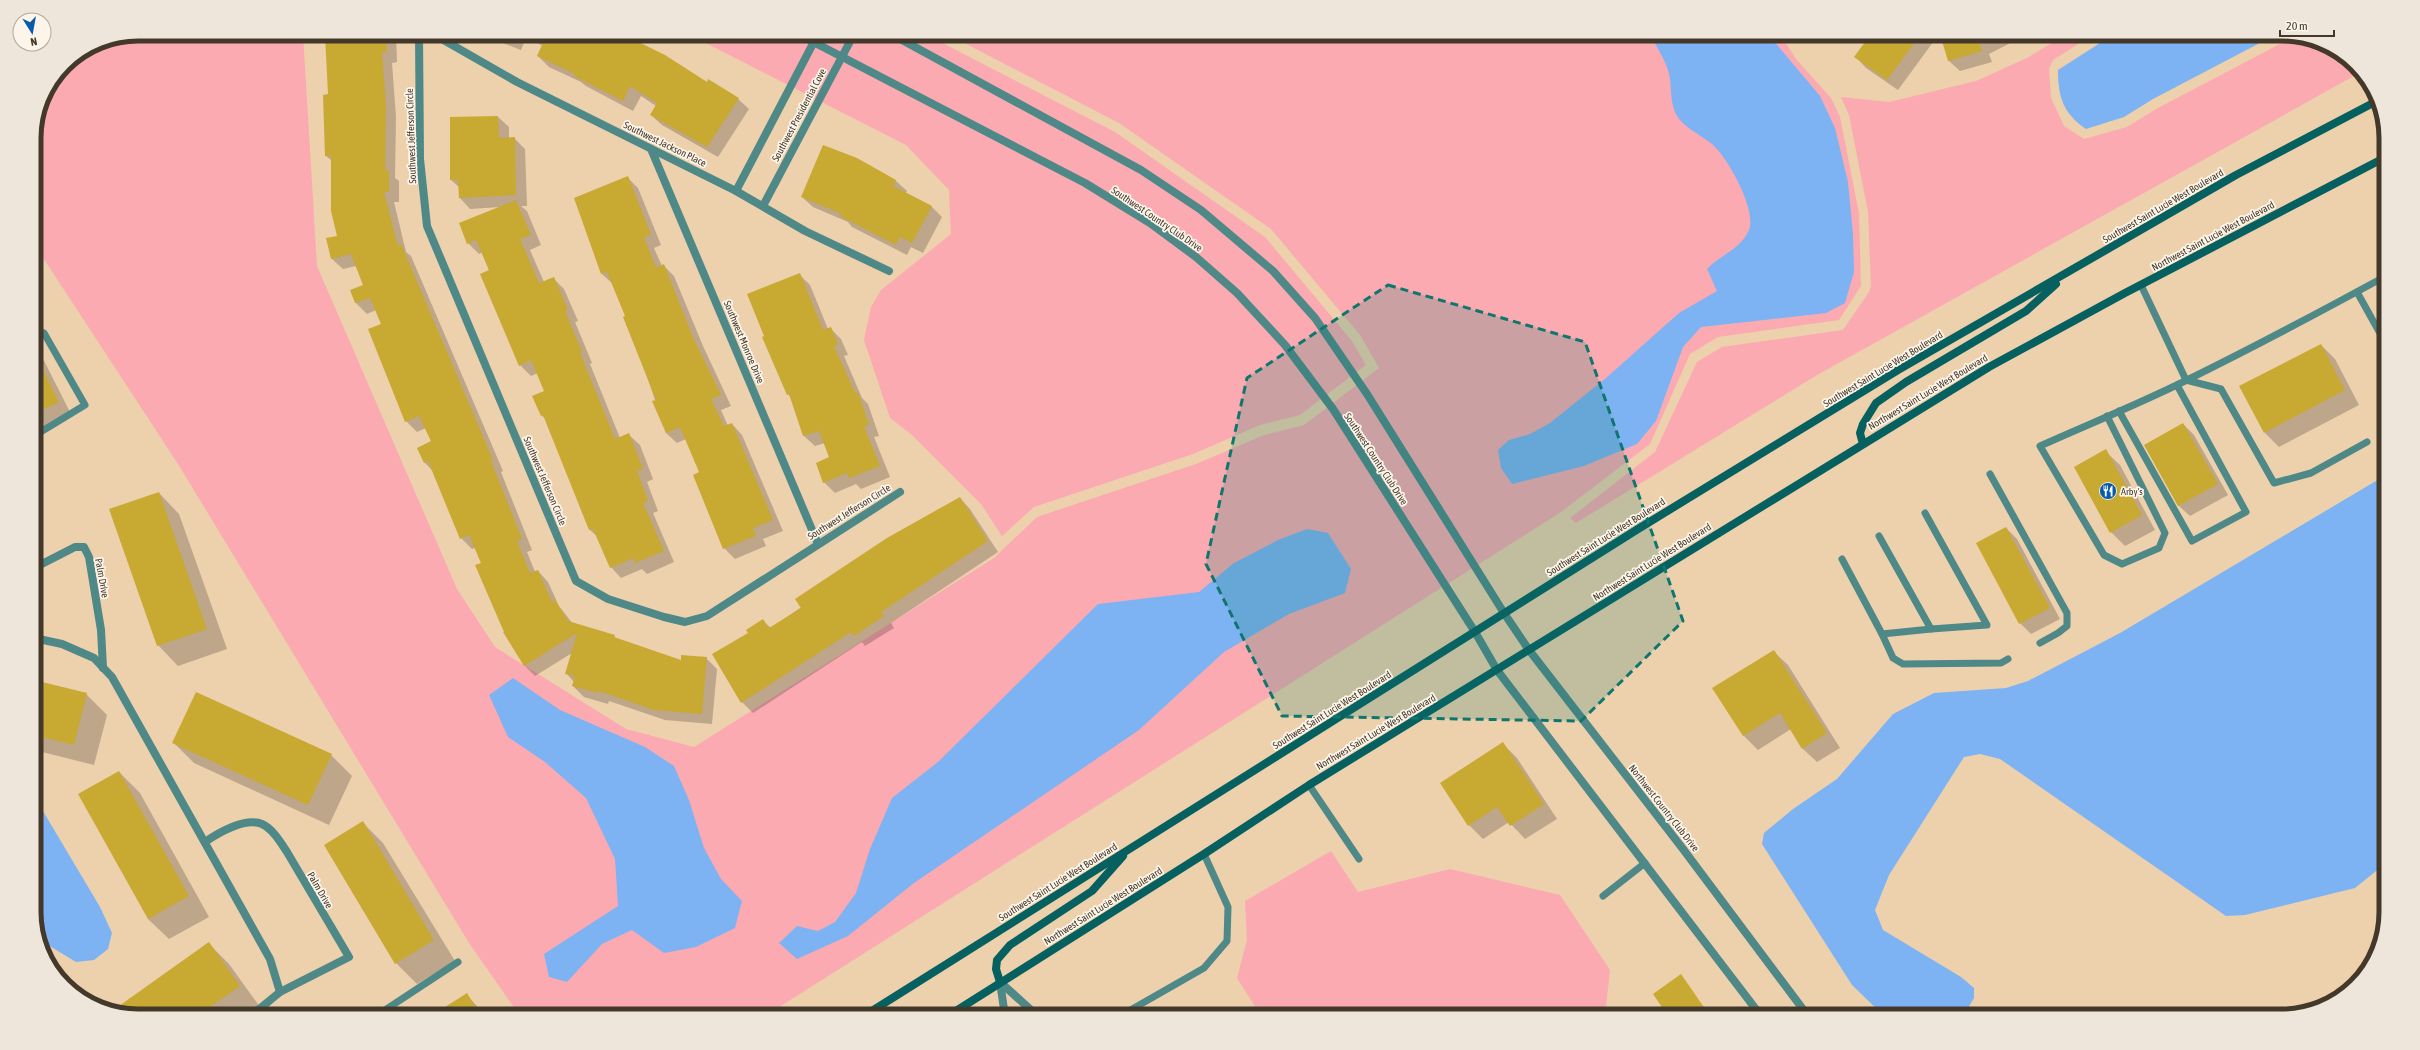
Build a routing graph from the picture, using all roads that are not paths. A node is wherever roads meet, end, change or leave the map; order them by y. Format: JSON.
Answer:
{"nodes":[{"id":1,"x":419,"y":41,"type":"edge"},
{"id":2,"x":445,"y":41,"type":"edge"},
{"id":3,"x":850,"y":41,"type":"edge"},
{"id":4,"x":904,"y":41,"type":"edge"},
{"id":5,"x":814,"y":42,"type":"joint"},
{"id":6,"x":842,"y":57,"type":"junction"},
{"id":7,"x":2372,"y":103,"type":"edge"},
{"id":8,"x":651,"y":149,"type":"junction"},
{"id":9,"x":2379,"y":161,"type":"edge"},
{"id":10,"x":736,"y":191,"type":"junction"},
{"id":11,"x":762,"y":206,"type":"junction"},
{"id":12,"x":889,"y":271,"type":"dead end"},
{"id":13,"x":2067,"y":274,"type":"junction"},
{"id":14,"x":2379,"y":280,"type":"edge"},
{"id":15,"x":2141,"y":285,"type":"junction"},
{"id":16,"x":2357,"y":292,"type":"junction"},
{"id":17,"x":2379,"y":331,"type":"edge"},
{"id":18,"x":41,"y":332,"type":"edge"},
{"id":19,"x":2186,"y":380,"type":"junction"},
{"id":20,"x":2177,"y":385,"type":"junction"},
{"id":21,"x":2119,"y":411,"type":"junction"},
{"id":22,"x":2107,"y":416,"type":"junction"},
{"id":23,"x":41,"y":432,"type":"edge"},
{"id":24,"x":2367,"y":442,"type":"dead end"},
{"id":25,"x":1863,"y":444,"type":"junction"},
{"id":26,"x":1990,"y":474,"type":"dead end"},
{"id":27,"x":900,"y":492,"type":"dead end"},
{"id":28,"x":1925,"y":514,"type":"dead end"},
{"id":29,"x":1879,"y":536,"type":"dead end"},
{"id":30,"x":818,"y":544,"type":"junction"},
{"id":31,"x":1842,"y":559,"type":"dead end"},
{"id":32,"x":41,"y":564,"type":"edge"},
{"id":33,"x":1504,"y":613,"type":"junction"},
{"id":34,"x":1931,"y":629,"type":"junction"},
{"id":35,"x":1475,"y":632,"type":"junction"},
{"id":36,"x":1882,"y":634,"type":"junction"},
{"id":37,"x":41,"y":640,"type":"edge"},
{"id":38,"x":2040,"y":643,"type":"dead end"},
{"id":39,"x":1529,"y":650,"type":"junction"},
{"id":40,"x":2008,"y":659,"type":"dead end"},
{"id":41,"x":103,"y":668,"type":"junction"},
{"id":42,"x":1497,"y":670,"type":"junction"},
{"id":43,"x":1309,"y":785,"type":"junction"},
{"id":44,"x":205,"y":842,"type":"junction"},
{"id":45,"x":1129,"y":849,"type":"junction"},
{"id":46,"x":1204,"y":854,"type":"junction"},
{"id":47,"x":1359,"y":858,"type":"dead end"},
{"id":48,"x":1645,"y":863,"type":"junction"},
{"id":49,"x":1603,"y":896,"type":"dead end"},
{"id":50,"x":458,"y":962,"type":"dead end"},
{"id":51,"x":1000,"y":982,"type":"junction"},
{"id":52,"x":280,"y":992,"type":"junction"},
{"id":53,"x":259,"y":1009,"type":"edge"},
{"id":54,"x":387,"y":1009,"type":"edge"},
{"id":55,"x":875,"y":1009,"type":"edge"},
{"id":56,"x":959,"y":1009,"type":"edge"},
{"id":57,"x":1003,"y":1009,"type":"edge"},
{"id":58,"x":1030,"y":1009,"type":"edge"},
{"id":59,"x":1132,"y":1009,"type":"edge"},
{"id":60,"x":1756,"y":1009,"type":"edge"},
{"id":61,"x":1803,"y":1009,"type":"edge"}],
"edges":[{"from":1,"to":30,"type":"street","name":"Southwest Jefferson Circle"},
{"from":2,"to":8,"type":"street","name":"Southwest Jackson Place"},
{"from":3,"to":6,"type":"street","name":"Southwest Presidential Cove"},
{"from":4,"to":33,"type":"street"},
{"from":5,"to":6,"type":"street","name":"Southwest Country Club Drive"},
{"from":5,"to":10,"type":"street","name":"Southwest Presidential Cove"},
{"from":6,"to":11,"type":"street","name":"Southwest Presidential Cove"},
{"from":6,"to":35,"type":"street","name":"Southwest Country Club Drive"},
{"from":7,"to":13,"type":"main road","name":"Southwest Saint Lucie West Boulevard"},
{"from":8,"to":10,"type":"street","name":"Southwest Jackson Place"},
{"from":8,"to":30,"type":"street","name":"Southwest Monroe Drive"},
{"from":9,"to":15,"type":"main road","name":"Northwest Saint Lucie West Boulevard"},
{"from":10,"to":11,"type":"street","name":"Southwest Jackson Place"},
{"from":11,"to":12,"type":"street","name":"Southwest Jackson Place"},
{"from":13,"to":25,"type":"main road"},
{"from":13,"to":33,"type":"main road","name":"Southwest Saint Lucie West Boulevard"},
{"from":14,"to":16,"type":"lane"},
{"from":15,"to":19,"type":"lane"},
{"from":15,"to":25,"type":"main road","name":"Northwest Saint Lucie West Boulevard"},
{"from":16,"to":17,"type":"lane"},
{"from":16,"to":19,"type":"lane"},
{"from":18,"to":23,"type":"lane"},
{"from":19,"to":20,"type":"lane"},
{"from":19,"to":24,"type":"lane"},
{"from":20,"to":21,"type":"lane"},
{"from":20,"to":21,"type":"lane"},
{"from":21,"to":22,"type":"lane"},
{"from":22,"to":22,"type":"lane"},
{"from":25,"to":39,"type":"main road","name":"Northwest Saint Lucie West Boulevard"},
{"from":26,"to":38,"type":"lane"},
{"from":27,"to":30,"type":"street","name":"Southwest Jefferson Circle"},
{"from":28,"to":34,"type":"lane"},
{"from":29,"to":34,"type":"lane"},
{"from":31,"to":36,"type":"lane"},
{"from":32,"to":41,"type":"street","name":"Palm Drive"},
{"from":33,"to":35,"type":"main road","name":"Southwest Saint Lucie West Boulevard"},
{"from":33,"to":39,"type":"street","name":"Northwest Country Club Drive"},
{"from":34,"to":36,"type":"lane"},
{"from":35,"to":42,"type":"street"},
{"from":35,"to":45,"type":"main road","name":"Southwest Saint Lucie West Boulevard"},
{"from":36,"to":40,"type":"lane"},
{"from":37,"to":41,"type":"street"},
{"from":39,"to":42,"type":"main road","name":"Northwest Saint Lucie West Boulevard"},
{"from":39,"to":61,"type":"street","name":"Northwest Country Club Drive"},
{"from":41,"to":44,"type":"street"},
{"from":42,"to":43,"type":"main road","name":"Northwest Saint Lucie West Boulevard"},
{"from":42,"to":48,"type":"street"},
{"from":43,"to":46,"type":"main road","name":"Northwest Saint Lucie West Boulevard"},
{"from":43,"to":47,"type":"lane"},
{"from":44,"to":52,"type":"street"},
{"from":44,"to":52,"type":"street","name":"Palm Drive"},
{"from":45,"to":51,"type":"main road"},
{"from":45,"to":55,"type":"main road","name":"Southwest Saint Lucie West Boulevard"},
{"from":46,"to":51,"type":"main road","name":"Northwest Saint Lucie West Boulevard"},
{"from":46,"to":59,"type":"lane"},
{"from":48,"to":49,"type":"lane"},
{"from":48,"to":60,"type":"street"},
{"from":50,"to":54,"type":"lane"},
{"from":51,"to":56,"type":"main road","name":"Northwest Saint Lucie West Boulevard"},
{"from":51,"to":57,"type":"street"},
{"from":51,"to":58,"type":"street"},
{"from":52,"to":53,"type":"street","name":"Palm Drive"}]}
